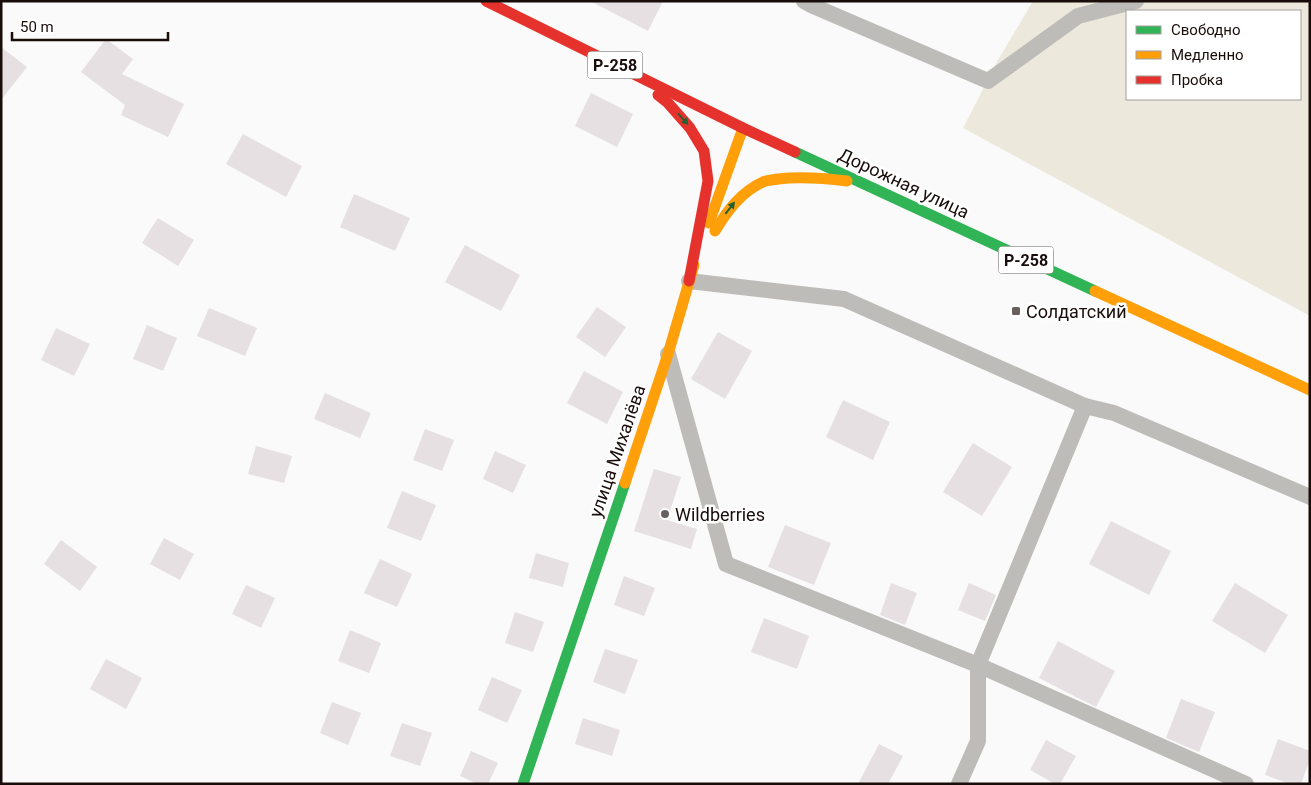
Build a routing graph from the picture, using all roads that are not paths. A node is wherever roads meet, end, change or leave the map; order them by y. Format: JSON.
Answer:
{"nodes":[{"id":1,"x":486,"y":1,"type":"edge"},
{"id":2,"x":1136,"y":1,"type":"edge"},
{"id":3,"x":811,"y":3,"type":"edge"},
{"id":4,"x":634,"y":74,"type":"junction"},
{"id":5,"x":743,"y":128,"type":"junction"},
{"id":6,"x":860,"y":182,"type":"junction"},
{"id":7,"x":689,"y":281,"type":"junction"},
{"id":8,"x":668,"y":354,"type":"junction"},
{"id":9,"x":1310,"y":390,"type":"edge"},
{"id":10,"x":1085,"y":406,"type":"junction"},
{"id":11,"x":1310,"y":496,"type":"edge"},
{"id":12,"x":978,"y":665,"type":"junction"},
{"id":13,"x":523,"y":784,"type":"edge"},
{"id":14,"x":959,"y":784,"type":"edge"},
{"id":15,"x":1246,"y":784,"type":"edge"}],
"edges":[{"from":1,"to":4,"type":"main road","name":"Дорожная улица","number":"Р-258"},
{"from":2,"to":3,"type":"street"},
{"from":4,"to":5,"type":"main road","name":"Дорожная улица","number":"Р-258"},
{"from":4,"to":7,"type":"main road","one_way":true},
{"from":5,"to":6,"type":"main road","name":"Дорожная улица","number":"Р-258"},
{"from":5,"to":7,"type":"main road","name":"улица Михалёва"},
{"from":7,"to":6,"type":"main road","one_way":true},
{"from":6,"to":9,"type":"main road","name":"Дорожная улица","number":"Р-258"},
{"from":7,"to":8,"type":"main road","name":"улица Михалёва"},
{"from":7,"to":10,"type":"street"},
{"from":8,"to":12,"type":"street"},
{"from":8,"to":13,"type":"main road","name":"улица Михалёва"},
{"from":10,"to":11,"type":"street"},
{"from":10,"to":12,"type":"street"},
{"from":12,"to":14,"type":"street"},
{"from":12,"to":15,"type":"street"}]}
